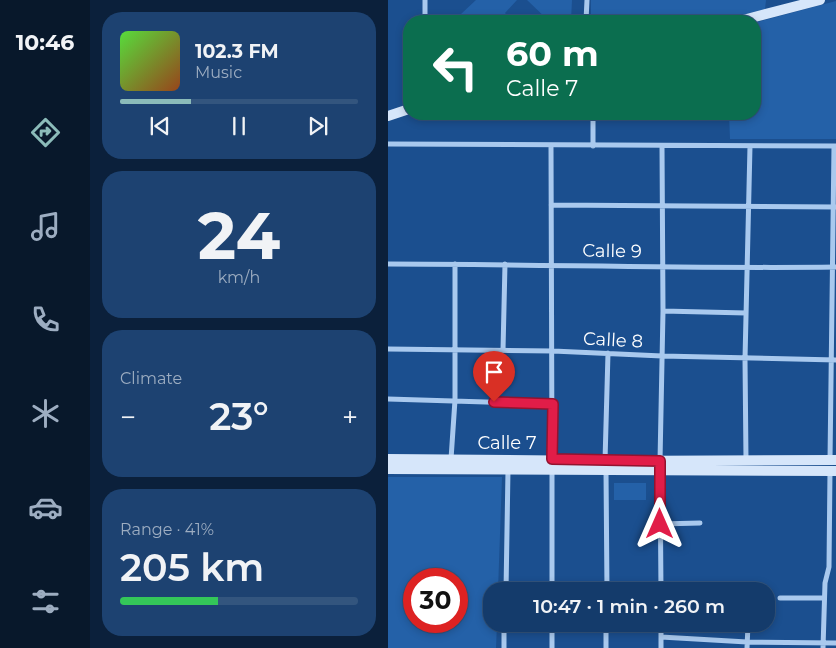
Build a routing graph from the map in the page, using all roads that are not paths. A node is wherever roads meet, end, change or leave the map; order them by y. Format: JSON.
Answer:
{"nodes":[{"id":1,"x":425,"y":0,"type":"edge"},
{"id":2,"x":586,"y":0,"type":"edge"},
{"id":3,"x":820,"y":0,"type":"edge"},
{"id":4,"x":425,"y":15,"type":"edge"},
{"id":5,"x":586,"y":15,"type":"edge"},
{"id":6,"x":761,"y":15,"type":"edge"},
{"id":7,"x":403,"y":111,"type":"edge"},
{"id":8,"x":388,"y":116,"type":"edge"},
{"id":9,"x":594,"y":120,"type":"edge"},
{"id":10,"x":388,"y":144,"type":"edge"},
{"id":11,"x":551,"y":146,"type":"junction"},
{"id":12,"x":593,"y":146,"type":"junction"},
{"id":13,"x":662,"y":146,"type":"junction"},
{"id":14,"x":750,"y":146,"type":"junction"},
{"id":15,"x":835,"y":146,"type":"edge"},
{"id":16,"x":551,"y":205,"type":"junction"},
{"id":17,"x":662,"y":205,"type":"junction"},
{"id":18,"x":749,"y":207,"type":"junction"},
{"id":19,"x":835,"y":207,"type":"edge"},
{"id":20,"x":388,"y":264,"type":"edge"},
{"id":21,"x":456,"y":264,"type":"junction"},
{"id":22,"x":505,"y":264,"type":"junction"},
{"id":23,"x":551,"y":264,"type":"junction"},
{"id":24,"x":663,"y":266,"type":"junction"},
{"id":25,"x":835,"y":267,"type":"edge"},
{"id":26,"x":747,"y":268,"type":"junction"},
{"id":27,"x":663,"y":311,"type":"junction"},
{"id":28,"x":746,"y":313,"type":"junction"},
{"id":29,"x":388,"y":348,"type":"edge"},
{"id":30,"x":502,"y":350,"type":"junction"},
{"id":31,"x":455,"y":351,"type":"junction"},
{"id":32,"x":553,"y":351,"type":"junction"},
{"id":33,"x":608,"y":353,"type":"junction"},
{"id":34,"x":662,"y":356,"type":"junction"},
{"id":35,"x":745,"y":358,"type":"junction"},
{"id":36,"x":834,"y":360,"type":"edge"},
{"id":37,"x":388,"y":399,"type":"edge"},
{"id":38,"x":455,"y":400,"type":"junction"},
{"id":39,"x":553,"y":404,"type":"junction"},
{"id":40,"x":834,"y":410,"type":"edge"},
{"id":41,"x":388,"y":459,"type":"edge"},
{"id":42,"x":451,"y":459,"type":"junction"},
{"id":43,"x":552,"y":459,"type":"junction"},
{"id":44,"x":746,"y":460,"type":"junction"},
{"id":45,"x":833,"y":465,"type":"edge"},
{"id":46,"x":606,"y":466,"type":"junction"},
{"id":47,"x":660,"y":466,"type":"junction"},
{"id":48,"x":388,"y":469,"type":"edge"},
{"id":49,"x":508,"y":470,"type":"junction"},
{"id":50,"x":552,"y":470,"type":"junction"},
{"id":51,"x":700,"y":523,"type":"dead end"},
{"id":52,"x":660,"y":524,"type":"junction"},
{"id":53,"x":829,"y":567,"type":"junction"},
{"id":54,"x":836,"y":568,"type":"edge"},
{"id":55,"x":506,"y":582,"type":"edge"},
{"id":56,"x":552,"y":582,"type":"edge"},
{"id":57,"x":607,"y":582,"type":"edge"},
{"id":58,"x":661,"y":582,"type":"edge"},
{"id":59,"x":780,"y":598,"type":"dead end"},
{"id":60,"x":824,"y":598,"type":"junction"},
{"id":61,"x":504,"y":632,"type":"edge"},
{"id":62,"x":552,"y":632,"type":"edge"},
{"id":63,"x":606,"y":632,"type":"edge"},
{"id":64,"x":661,"y":632,"type":"edge"},
{"id":65,"x":748,"y":632,"type":"edge"},
{"id":66,"x":661,"y":637,"type":"junction"},
{"id":67,"x":836,"y":642,"type":"edge"},
{"id":68,"x":747,"y":645,"type":"edge"},
{"id":69,"x":823,"y":645,"type":"edge"},
{"id":70,"x":504,"y":648,"type":"edge"},
{"id":71,"x":552,"y":648,"type":"edge"},
{"id":72,"x":606,"y":648,"type":"edge"},
{"id":73,"x":661,"y":648,"type":"edge"}],
"edges":[{"from":1,"to":4,"type":"street"},
{"from":2,"to":5,"type":"street"},
{"from":3,"to":6,"type":"main road"},
{"from":7,"to":8,"type":"main road"},
{"from":9,"to":12,"type":"street"},
{"from":10,"to":11,"type":"street"},
{"from":11,"to":12,"type":"street"},
{"from":11,"to":16,"type":"street"},
{"from":12,"to":13,"type":"street"},
{"from":13,"to":14,"type":"street"},
{"from":13,"to":17,"type":"street"},
{"from":14,"to":15,"type":"street"},
{"from":14,"to":18,"type":"street"},
{"from":15,"to":19,"type":"street"},
{"from":16,"to":17,"type":"street"},
{"from":16,"to":23,"type":"street"},
{"from":17,"to":18,"type":"street"},
{"from":17,"to":24,"type":"street"},
{"from":18,"to":19,"type":"street"},
{"from":18,"to":26,"type":"street"},
{"from":19,"to":25,"type":"street"},
{"from":20,"to":21,"type":"street","name":"Calle 9"},
{"from":21,"to":22,"type":"street","name":"Calle 9"},
{"from":21,"to":31,"type":"street"},
{"from":22,"to":23,"type":"street","name":"Calle 9"},
{"from":22,"to":30,"type":"street"},
{"from":23,"to":24,"type":"street","name":"Calle 9"},
{"from":23,"to":32,"type":"street"},
{"from":24,"to":26,"type":"street","name":"Calle 9"},
{"from":24,"to":27,"type":"street"},
{"from":25,"to":26,"type":"street","name":"Calle 9"},
{"from":25,"to":36,"type":"street"},
{"from":26,"to":28,"type":"street"},
{"from":27,"to":28,"type":"street"},
{"from":27,"to":34,"type":"street"},
{"from":28,"to":35,"type":"street"},
{"from":29,"to":31,"type":"street","name":"Calle 8"},
{"from":30,"to":31,"type":"street","name":"Calle 8"},
{"from":30,"to":32,"type":"street","name":"Calle 8"},
{"from":31,"to":38,"type":"street"},
{"from":32,"to":33,"type":"street","name":"Calle 8"},
{"from":32,"to":39,"type":"street"},
{"from":33,"to":34,"type":"street","name":"Calle 8"},
{"from":33,"to":46,"type":"street"},
{"from":34,"to":35,"type":"street","name":"Calle 8"},
{"from":34,"to":47,"type":"street"},
{"from":35,"to":36,"type":"street","name":"Calle 8"},
{"from":35,"to":44,"type":"street"},
{"from":36,"to":40,"type":"street"},
{"from":37,"to":38,"type":"street"},
{"from":38,"to":39,"type":"street"},
{"from":38,"to":42,"type":"street"},
{"from":39,"to":43,"type":"street"},
{"from":40,"to":45,"type":"street"},
{"from":41,"to":42,"type":"main road","name":"Calle 7"},
{"from":42,"to":43,"type":"main road","name":"Calle 7"},
{"from":43,"to":46,"type":"main road","name":"Calle 7"},
{"from":44,"to":45,"type":"main road","name":"Calle 7"},
{"from":44,"to":47,"type":"main road","name":"Calle 7"},
{"from":45,"to":47,"type":"main road","name":"Calle 7"},
{"from":45,"to":53,"type":"street"},
{"from":46,"to":47,"type":"main road","name":"Calle 7"},
{"from":46,"to":50,"type":"main road","name":"Calle 7"},
{"from":46,"to":57,"type":"street"},
{"from":47,"to":52,"type":"street"},
{"from":48,"to":49,"type":"main road","name":"Calle 7"},
{"from":49,"to":50,"type":"main road","name":"Calle 7"},
{"from":49,"to":55,"type":"street"},
{"from":50,"to":56,"type":"street"},
{"from":51,"to":52,"type":"street"},
{"from":52,"to":58,"type":"street"},
{"from":53,"to":54,"type":"street"},
{"from":53,"to":60,"type":"street"},
{"from":59,"to":60,"type":"street"},
{"from":60,"to":69,"type":"street"},
{"from":61,"to":70,"type":"street"},
{"from":62,"to":71,"type":"street"},
{"from":63,"to":72,"type":"street"},
{"from":64,"to":66,"type":"street"},
{"from":65,"to":68,"type":"street"},
{"from":66,"to":68,"type":"street"},
{"from":66,"to":73,"type":"street"},
{"from":67,"to":69,"type":"street"},
{"from":68,"to":69,"type":"street"}]}
